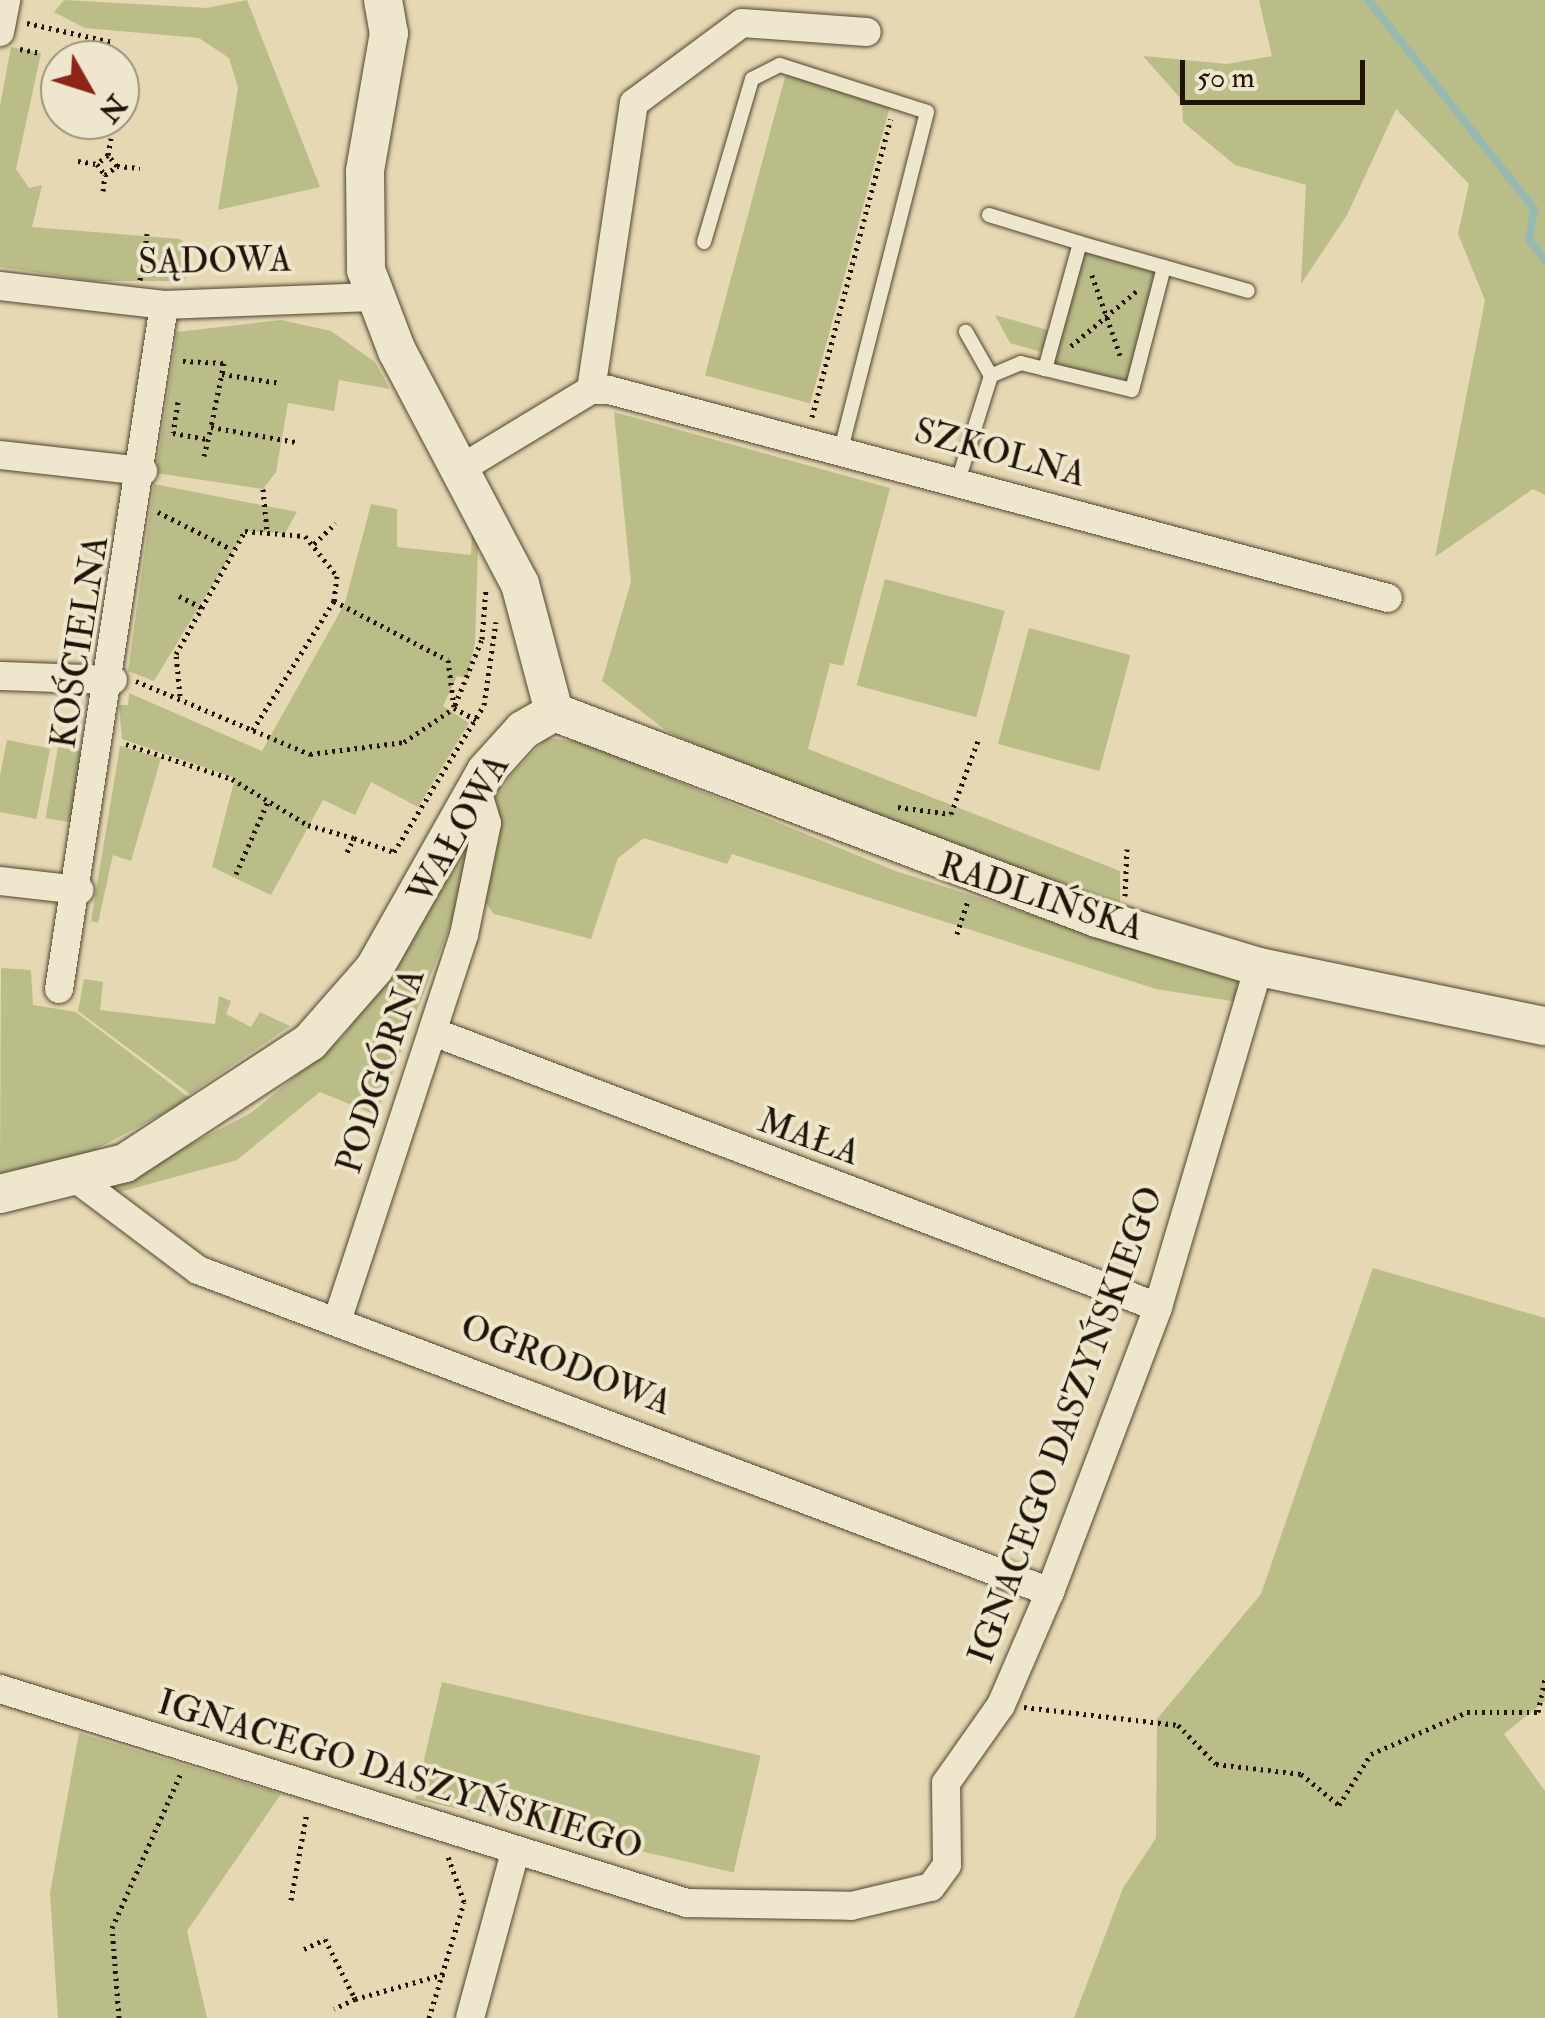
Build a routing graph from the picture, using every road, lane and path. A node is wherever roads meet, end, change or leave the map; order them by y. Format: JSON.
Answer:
{"nodes":[{"id":1,"x":383,"y":0,"type":"edge"},
{"id":2,"x":8,"y":25,"type":"edge"},
{"id":3,"x":867,"y":32,"type":"dead end"},
{"id":4,"x":100,"y":40,"type":"edge"},
{"id":5,"x":40,"y":52,"type":"edge"},
{"id":6,"x":897,"y":97,"type":"junction"},
{"id":7,"x":111,"y":140,"type":"edge"},
{"id":8,"x":108,"y":155,"type":"junction"},
{"id":9,"x":78,"y":161,"type":"dead end"},
{"id":10,"x":97,"y":164,"type":"junction"},
{"id":11,"x":117,"y":166,"type":"junction"},
{"id":12,"x":140,"y":168,"type":"dead end"},
{"id":13,"x":106,"y":175,"type":"junction"},
{"id":14,"x":103,"y":191,"type":"dead end"},
{"id":15,"x":989,"y":215,"type":"dead end"},
{"id":16,"x":147,"y":234,"type":"dead end"},
{"id":17,"x":704,"y":242,"type":"dead end"},
{"id":18,"x":1080,"y":243,"type":"junction"},
{"id":19,"x":1164,"y":267,"type":"junction"},
{"id":20,"x":139,"y":283,"type":"dead end"},
{"id":21,"x":0,"y":286,"type":"edge"},
{"id":22,"x":1248,"y":291,"type":"dead end"},
{"id":23,"x":372,"y":296,"type":"junction"},
{"id":24,"x":164,"y":305,"type":"junction"},
{"id":25,"x":1106,"y":316,"type":"junction"},
{"id":26,"x":966,"y":332,"type":"dead end"},
{"id":27,"x":1045,"y":369,"type":"junction"},
{"id":28,"x":222,"y":374,"type":"junction"},
{"id":29,"x":182,"y":375,"type":"dead end"},
{"id":30,"x":991,"y":376,"type":"junction"},
{"id":31,"x":280,"y":383,"type":"dead end"},
{"id":32,"x":591,"y":390,"type":"junction"},
{"id":33,"x":1132,"y":390,"type":"junction"},
{"id":34,"x":179,"y":394,"type":"dead end"},
{"id":35,"x":812,"y":416,"type":"dead end"},
{"id":36,"x":211,"y":427,"type":"junction"},
{"id":37,"x":208,"y":440,"type":"junction"},
{"id":38,"x":296,"y":442,"type":"dead end"},
{"id":39,"x":841,"y":449,"type":"junction"},
{"id":40,"x":0,"y":455,"type":"edge"},
{"id":41,"x":204,"y":456,"type":"dead end"},
{"id":42,"x":462,"y":468,"type":"junction"},
{"id":43,"x":143,"y":470,"type":"junction"},
{"id":44,"x":958,"y":481,"type":"junction"},
{"id":45,"x":263,"y":489,"type":"dead end"},
{"id":46,"x":174,"y":519,"type":"dead end"},
{"id":47,"x":336,"y":523,"type":"dead end"},
{"id":48,"x":267,"y":531,"type":"junction"},
{"id":49,"x":314,"y":544,"type":"junction"},
{"id":50,"x":231,"y":549,"type":"junction"},
{"id":51,"x":487,"y":568,"type":"dead end"},
{"id":52,"x":179,"y":596,"type":"dead end"},
{"id":53,"x":1388,"y":598,"type":"dead end"},
{"id":54,"x":499,"y":599,"type":"dead end"},
{"id":55,"x":334,"y":601,"type":"junction"},
{"id":56,"x":201,"y":607,"type":"junction"},
{"id":57,"x":0,"y":676,"type":"edge"},
{"id":58,"x":122,"y":680,"type":"junction"},
{"id":59,"x":180,"y":696,"type":"junction"},
{"id":60,"x":454,"y":708,"type":"junction"},
{"id":61,"x":554,"y":712,"type":"junction"},
{"id":62,"x":477,"y":720,"type":"junction"},
{"id":63,"x":251,"y":734,"type":"junction"},
{"id":64,"x":978,"y":738,"type":"dead end"},
{"id":65,"x":126,"y":744,"type":"dead end"},
{"id":66,"x":476,"y":788,"type":"junction"},
{"id":67,"x":268,"y":802,"type":"junction"},
{"id":68,"x":886,"y":806,"type":"dead end"},
{"id":69,"x":354,"y":838,"type":"junction"},
{"id":70,"x":1127,"y":848,"type":"dead end"},
{"id":71,"x":347,"y":852,"type":"dead end"},
{"id":72,"x":236,"y":874,"type":"dead end"},
{"id":73,"x":0,"y":880,"type":"edge"},
{"id":74,"x":1126,"y":882,"type":"dead end"},
{"id":75,"x":79,"y":890,"type":"junction"},
{"id":76,"x":970,"y":893,"type":"dead end"},
{"id":77,"x":957,"y":934,"type":"dead end"},
{"id":78,"x":1260,"y":967,"type":"junction"},
{"id":79,"x":59,"y":989,"type":"dead end"},
{"id":80,"x":1545,"y":1026,"type":"edge"},
{"id":81,"x":436,"y":1032,"type":"junction"},
{"id":82,"x":74,"y":1178,"type":"junction"},
{"id":83,"x":0,"y":1194,"type":"edge"},
{"id":84,"x":1158,"y":1307,"type":"junction"},
{"id":85,"x":338,"y":1318,"type":"junction"},
{"id":86,"x":1050,"y":1592,"type":"junction"},
{"id":87,"x":1545,"y":1680,"type":"edge"},
{"id":88,"x":0,"y":1689,"type":"edge"},
{"id":89,"x":1001,"y":1705,"type":"junction"},
{"id":90,"x":190,"y":1747,"type":"junction"},
{"id":91,"x":310,"y":1800,"type":"dead end"},
{"id":92,"x":444,"y":1850,"type":"dead end"},
{"id":93,"x":515,"y":1852,"type":"junction"},
{"id":94,"x":291,"y":1900,"type":"dead end"},
{"id":95,"x":304,"y":1949,"type":"dead end"},
{"id":96,"x":448,"y":1973,"type":"junction"},
{"id":97,"x":355,"y":1998,"type":"junction"},
{"id":98,"x":334,"y":2009,"type":"dead end"},
{"id":99,"x":119,"y":2018,"type":"edge"},
{"id":100,"x":429,"y":2018,"type":"edge"},
{"id":101,"x":470,"y":2018,"type":"edge"}],
"edges":[{"from":1,"to":23,"type":"street"},
{"from":2,"to":4,"type":"path"},
{"from":2,"to":5,"type":"path"},
{"from":3,"to":32,"type":"street"},
{"from":6,"to":17,"type":"lane"},
{"from":6,"to":35,"type":"path"},
{"from":6,"to":39,"type":"lane"},
{"from":7,"to":8,"type":"path"},
{"from":8,"to":10,"type":"path"},
{"from":8,"to":11,"type":"path"},
{"from":9,"to":10,"type":"path"},
{"from":10,"to":13,"type":"path"},
{"from":11,"to":12,"type":"path"},
{"from":11,"to":13,"type":"path"},
{"from":13,"to":14,"type":"path"},
{"from":15,"to":18,"type":"lane"},
{"from":16,"to":20,"type":"path"},
{"from":18,"to":19,"type":"lane"},
{"from":18,"to":25,"type":"path"},
{"from":18,"to":27,"type":"lane"},
{"from":19,"to":22,"type":"lane"},
{"from":19,"to":25,"type":"path"},
{"from":19,"to":33,"type":"lane"},
{"from":21,"to":24,"type":"street","name":"SĄDOWA"},
{"from":23,"to":24,"type":"street","name":"SĄDOWA"},
{"from":23,"to":42,"type":"street"},
{"from":24,"to":43,"type":"street","name":"KOŚCIELNA"},
{"from":25,"to":27,"type":"path"},
{"from":25,"to":33,"type":"path"},
{"from":26,"to":30,"type":"lane"},
{"from":27,"to":30,"type":"lane"},
{"from":27,"to":33,"type":"lane"},
{"from":28,"to":29,"type":"path"},
{"from":28,"to":31,"type":"path"},
{"from":28,"to":36,"type":"path"},
{"from":30,"to":44,"type":"lane"},
{"from":32,"to":39,"type":"street","name":"SZKOLNA"},
{"from":32,"to":42,"type":"street"},
{"from":34,"to":37,"type":"path"},
{"from":36,"to":37,"type":"path"},
{"from":36,"to":38,"type":"path"},
{"from":37,"to":41,"type":"path"},
{"from":39,"to":44,"type":"street","name":"SZKOLNA"},
{"from":40,"to":43,"type":"street"},
{"from":42,"to":61,"type":"street"},
{"from":43,"to":58,"type":"street","name":"KOŚCIELNA"},
{"from":44,"to":53,"type":"street","name":"SZKOLNA"},
{"from":45,"to":48,"type":"path"},
{"from":46,"to":50,"type":"path"},
{"from":47,"to":49,"type":"path"},
{"from":48,"to":49,"type":"path"},
{"from":48,"to":50,"type":"path"},
{"from":49,"to":55,"type":"path"},
{"from":50,"to":56,"type":"path"},
{"from":51,"to":60,"type":"path"},
{"from":52,"to":56,"type":"path"},
{"from":54,"to":62,"type":"path"},
{"from":55,"to":60,"type":"path"},
{"from":55,"to":63,"type":"path"},
{"from":56,"to":59,"type":"path"},
{"from":57,"to":58,"type":"street"},
{"from":58,"to":59,"type":"path"},
{"from":58,"to":75,"type":"street","name":"KOŚCIELNA"},
{"from":59,"to":63,"type":"path"},
{"from":60,"to":62,"type":"path"},
{"from":60,"to":63,"type":"path"},
{"from":61,"to":66,"type":"street","name":"WAŁOWA"},
{"from":61,"to":78,"type":"street","name":"RADLIŃSKA"},
{"from":62,"to":69,"type":"path"},
{"from":64,"to":68,"type":"path"},
{"from":65,"to":67,"type":"path"},
{"from":66,"to":81,"type":"street","name":"PODGÓRNA"},
{"from":66,"to":82,"type":"street","name":"WAŁOWA"},
{"from":67,"to":69,"type":"path"},
{"from":67,"to":72,"type":"path"},
{"from":69,"to":71,"type":"path"},
{"from":70,"to":74,"type":"path"},
{"from":73,"to":75,"type":"street"},
{"from":75,"to":79,"type":"street","name":"KOŚCIELNA"},
{"from":76,"to":77,"type":"path"},
{"from":78,"to":80,"type":"street","name":"RADLIŃSKA"},
{"from":78,"to":84,"type":"street","name":"IGNACEGO DASZYŃSKIEGO"},
{"from":81,"to":84,"type":"street","name":"MAŁA"},
{"from":81,"to":85,"type":"street","name":"PODGÓRNA"},
{"from":82,"to":83,"type":"street","name":"WAŁOWA"},
{"from":82,"to":85,"type":"street","name":"OGRODOWA"},
{"from":84,"to":86,"type":"street","name":"IGNACEGO DASZYŃSKIEGO"},
{"from":85,"to":86,"type":"street","name":"OGRODOWA"},
{"from":86,"to":89,"type":"street","name":"IGNACEGO DASZYŃSKIEGO"},
{"from":87,"to":89,"type":"path"},
{"from":88,"to":90,"type":"street","name":"IGNACEGO DASZYŃSKIEGO"},
{"from":89,"to":93,"type":"street","name":"IGNACEGO DASZYŃSKIEGO"},
{"from":90,"to":93,"type":"street","name":"IGNACEGO DASZYŃSKIEGO"},
{"from":90,"to":99,"type":"path"},
{"from":91,"to":94,"type":"path"},
{"from":92,"to":96,"type":"path"},
{"from":93,"to":101,"type":"street"},
{"from":95,"to":97,"type":"path"},
{"from":96,"to":97,"type":"path"},
{"from":96,"to":100,"type":"path"},
{"from":97,"to":98,"type":"path"}]}
